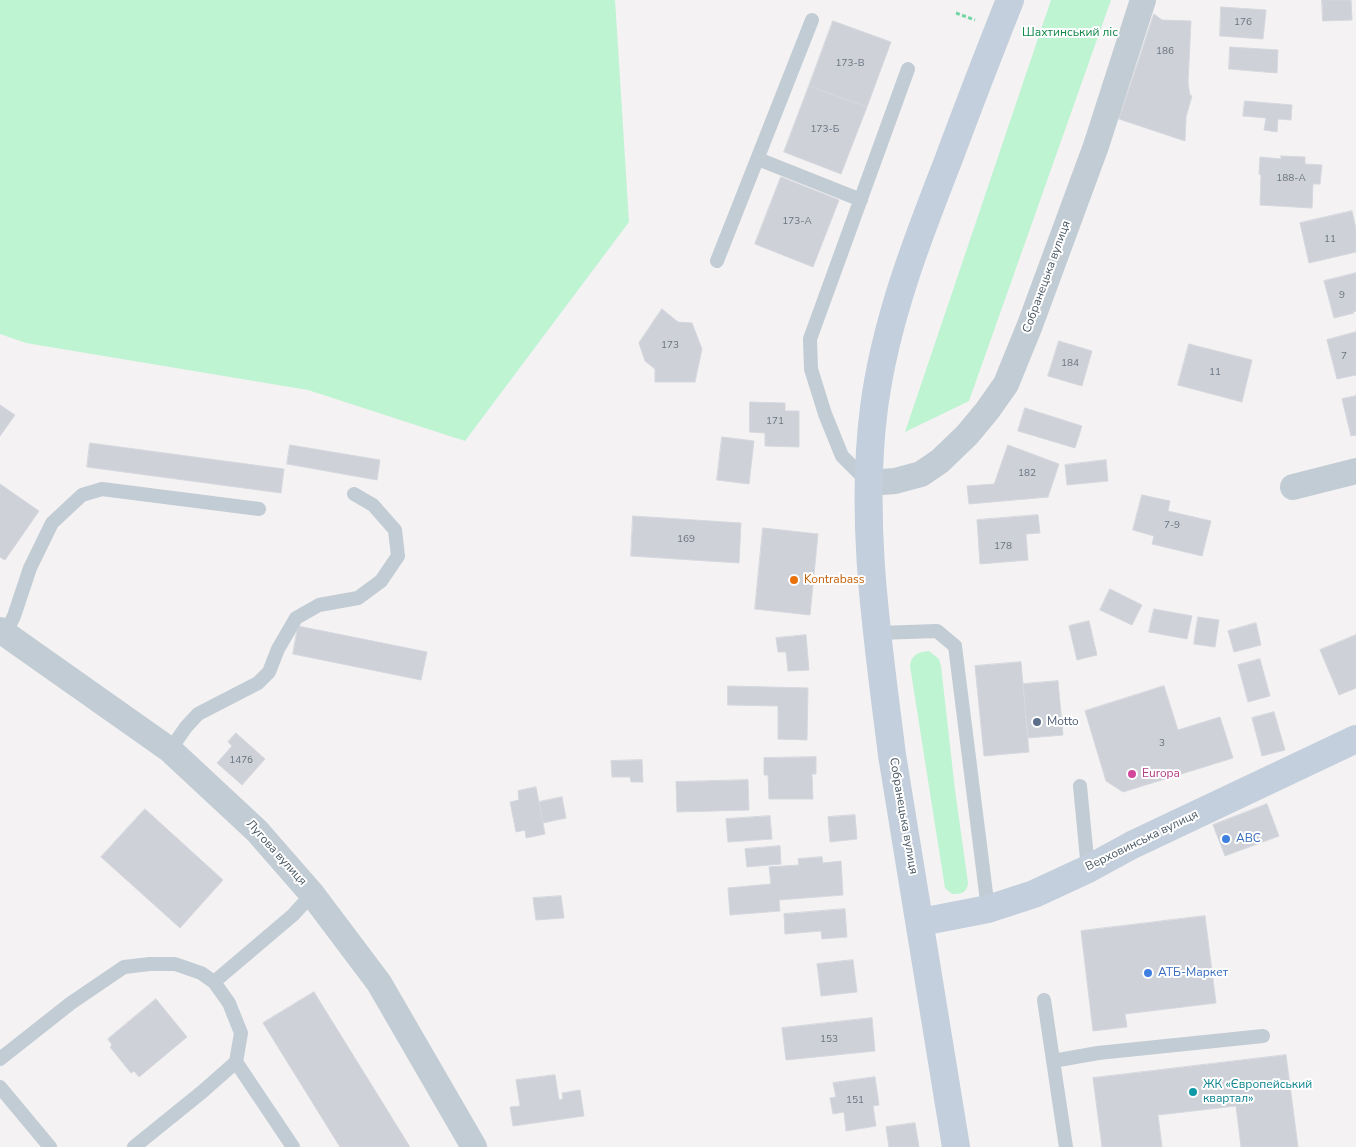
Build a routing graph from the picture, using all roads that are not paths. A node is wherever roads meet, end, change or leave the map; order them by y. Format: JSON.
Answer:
{"nodes":[{"id":1,"x":1010,"y":0,"type":"edge"},
{"id":2,"x":1142,"y":0,"type":"edge"},
{"id":3,"x":812,"y":20,"type":"dead end"},
{"id":4,"x":908,"y":69,"type":"dead end"},
{"id":5,"x":758,"y":159,"type":"junction"},
{"id":6,"x":861,"y":200,"type":"junction"},
{"id":7,"x":718,"y":261,"type":"dead end"},
{"id":8,"x":1356,"y":471,"type":"edge"},
{"id":9,"x":869,"y":482,"type":"junction"},
{"id":10,"x":1293,"y":487,"type":"dead end"},
{"id":11,"x":354,"y":494,"type":"dead end"},
{"id":12,"x":258,"y":509,"type":"dead end"},
{"id":13,"x":2,"y":632,"type":"edge"},
{"id":14,"x":878,"y":632,"type":"junction"},
{"id":15,"x":1356,"y":739,"type":"edge"},
{"id":16,"x":170,"y":750,"type":"junction"},
{"id":17,"x":1080,"y":786,"type":"dead end"},
{"id":18,"x":1088,"y":868,"type":"junction"},
{"id":19,"x":312,"y":894,"type":"junction"},
{"id":20,"x":988,"y":909,"type":"junction"},
{"id":21,"x":921,"y":922,"type":"junction"},
{"id":22,"x":214,"y":982,"type":"junction"},
{"id":23,"x":1044,"y":1000,"type":"dead end"},
{"id":24,"x":1263,"y":1036,"type":"dead end"},
{"id":25,"x":0,"y":1059,"type":"edge"},
{"id":26,"x":1053,"y":1061,"type":"junction"},
{"id":27,"x":236,"y":1062,"type":"junction"},
{"id":28,"x":0,"y":1087,"type":"edge"},
{"id":29,"x":50,"y":1147,"type":"edge"},
{"id":30,"x":134,"y":1147,"type":"edge"},
{"id":31,"x":294,"y":1147,"type":"edge"},
{"id":32,"x":474,"y":1147,"type":"edge"},
{"id":33,"x":956,"y":1147,"type":"edge"},
{"id":34,"x":1066,"y":1147,"type":"edge"}],
"edges":[{"from":1,"to":9,"type":"main road","name":"Собранецька вулиця"},
{"from":2,"to":9,"type":"street","name":"Собранецька вулиця"},
{"from":3,"to":5,"type":"lane"},
{"from":4,"to":6,"type":"lane"},
{"from":5,"to":6,"type":"lane"},
{"from":5,"to":7,"type":"lane"},
{"from":6,"to":9,"type":"lane"},
{"from":8,"to":10,"type":"street"},
{"from":9,"to":14,"type":"main road","name":"Собранецька вулиця"},
{"from":11,"to":16,"type":"lane"},
{"from":12,"to":13,"type":"lane"},
{"from":13,"to":16,"type":"street","name":"Лугова вулиця"},
{"from":14,"to":20,"type":"lane"},
{"from":14,"to":21,"type":"main road","name":"Собранецька вулиця"},
{"from":15,"to":18,"type":"main road","name":"Верховинська вулиця"},
{"from":16,"to":19,"type":"street","name":"Лугова вулиця"},
{"from":17,"to":18,"type":"lane"},
{"from":18,"to":20,"type":"main road","name":"Верховинська вулиця"},
{"from":19,"to":22,"type":"lane"},
{"from":19,"to":32,"type":"street","name":"Лугова вулиця"},
{"from":20,"to":21,"type":"main road","name":"Верховинська вулиця"},
{"from":21,"to":33,"type":"main road","name":"Собранецька вулиця"},
{"from":22,"to":25,"type":"lane"},
{"from":22,"to":27,"type":"lane"},
{"from":23,"to":26,"type":"lane"},
{"from":24,"to":26,"type":"lane"},
{"from":26,"to":34,"type":"lane"},
{"from":27,"to":30,"type":"lane"},
{"from":27,"to":31,"type":"lane"},
{"from":28,"to":29,"type":"lane"}]}
